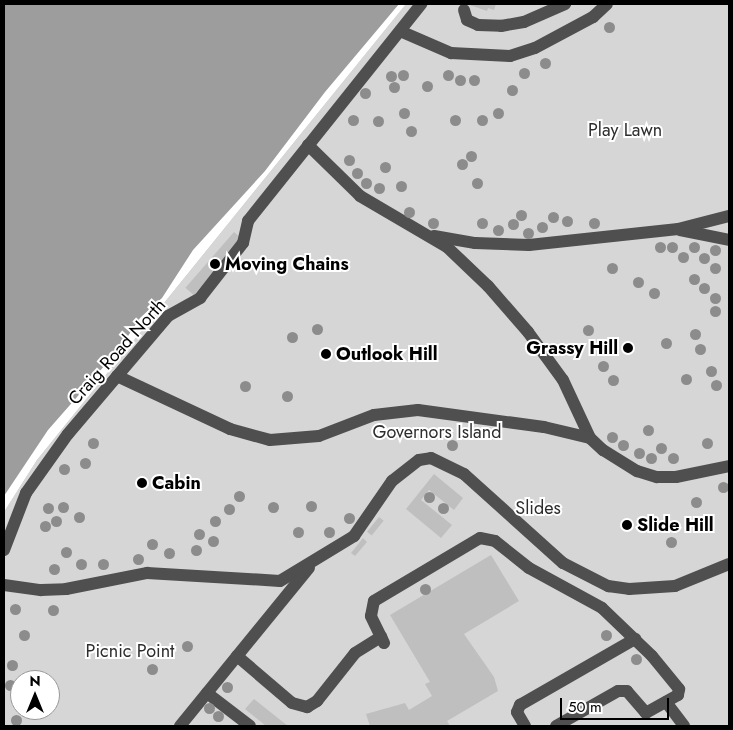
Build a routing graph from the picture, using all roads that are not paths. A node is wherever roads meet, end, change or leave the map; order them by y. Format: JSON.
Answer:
{"nodes":[{"id":1,"x":421,"y":4,"type":"edge"},
{"id":2,"x":607,"y":4,"type":"edge"},
{"id":3,"x":563,"y":5,"type":"edge"},
{"id":4,"x":464,"y":10,"type":"dead end"},
{"id":5,"x":400,"y":31,"type":"junction"},
{"id":6,"x":308,"y":145,"type":"junction"},
{"id":7,"x":729,"y":216,"type":"edge"},
{"id":8,"x":678,"y":229,"type":"junction"},
{"id":9,"x":429,"y":235,"type":"junction"},
{"id":10,"x":729,"y":240,"type":"edge"},
{"id":11,"x":117,"y":376,"type":"junction"},
{"id":12,"x":590,"y":438,"type":"junction"},
{"id":13,"x":729,"y":466,"type":"edge"},
{"id":14,"x":4,"y":550,"type":"edge"},
{"id":15,"x":314,"y":562,"type":"junction"},
{"id":16,"x":729,"y":564,"type":"edge"},
{"id":17,"x":4,"y":585,"type":"edge"},
{"id":18,"x":635,"y":638,"type":"junction"},
{"id":19,"x":237,"y":656,"type":"junction"},
{"id":20,"x":207,"y":693,"type":"junction"},
{"id":21,"x":666,"y":702,"type":"junction"},
{"id":22,"x":181,"y":726,"type":"edge"},
{"id":23,"x":250,"y":726,"type":"edge"},
{"id":24,"x":525,"y":726,"type":"edge"},
{"id":25,"x":556,"y":726,"type":"edge"},
{"id":26,"x":684,"y":726,"type":"edge"}],
"edges":[{"from":1,"to":5,"type":"street","name":"Craig Road North"},
{"from":2,"to":5,"type":"street"},
{"from":3,"to":4,"type":"street"},
{"from":5,"to":6,"type":"street","name":"Craig Road North"},
{"from":6,"to":9,"type":"street"},
{"from":6,"to":11,"type":"street","name":"Craig Road North"},
{"from":7,"to":8,"type":"street"},
{"from":8,"to":9,"type":"street"},
{"from":8,"to":10,"type":"street"},
{"from":9,"to":12,"type":"street"},
{"from":11,"to":12,"type":"street"},
{"from":11,"to":14,"type":"street","name":"Craig Road North"},
{"from":12,"to":13,"type":"street"},
{"from":15,"to":16,"type":"street"},
{"from":15,"to":17,"type":"street"},
{"from":15,"to":19,"type":"street"},
{"from":18,"to":19,"type":"street"},
{"from":18,"to":21,"type":"street"},
{"from":18,"to":24,"type":"street"},
{"from":19,"to":20,"type":"street"},
{"from":20,"to":22,"type":"street"},
{"from":20,"to":23,"type":"street"},
{"from":21,"to":25,"type":"street"},
{"from":21,"to":26,"type":"street"}]}
